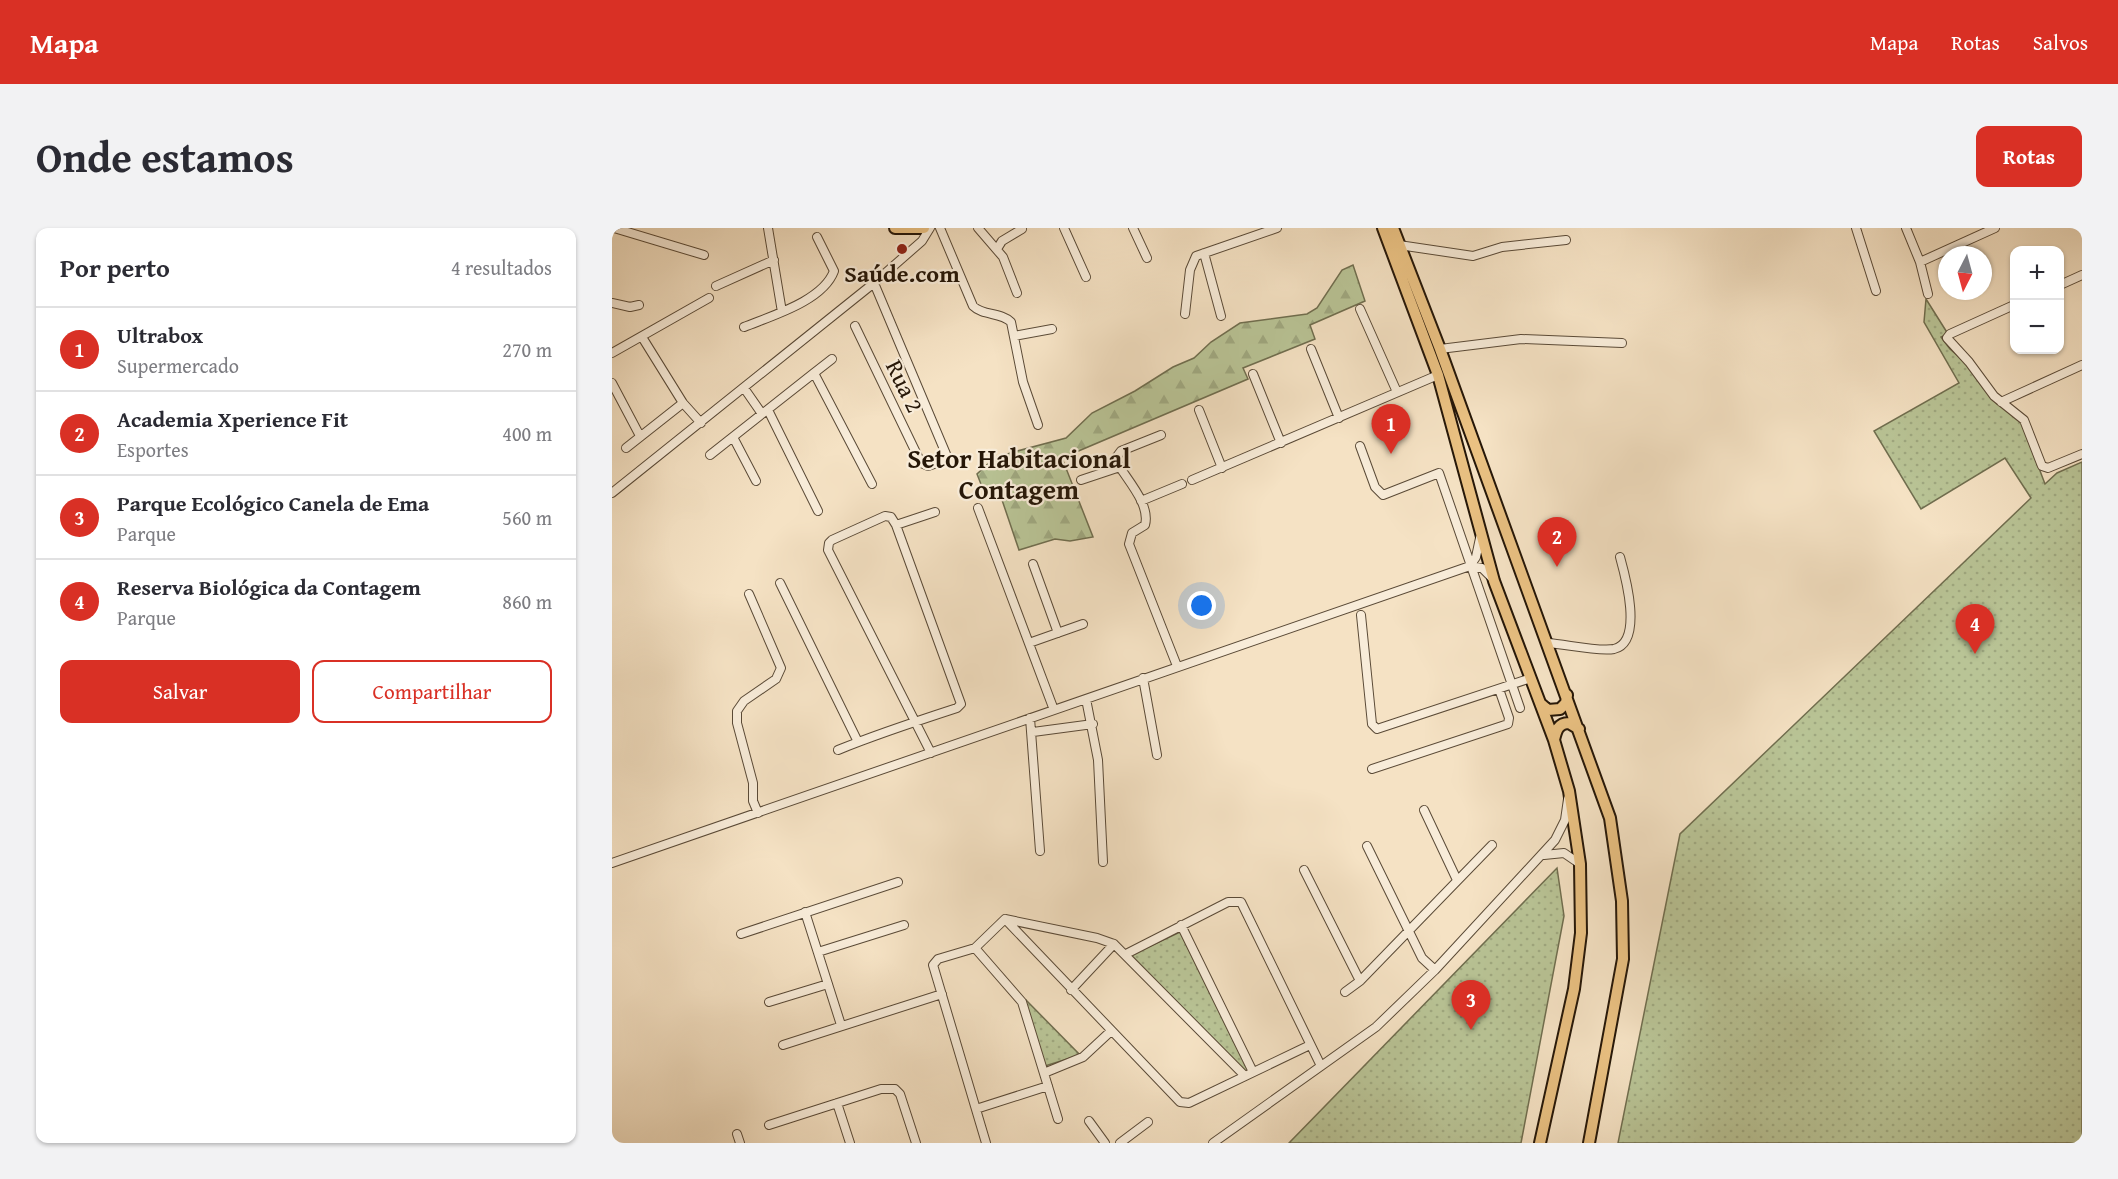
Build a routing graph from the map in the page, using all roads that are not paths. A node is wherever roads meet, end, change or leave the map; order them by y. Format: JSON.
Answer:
{"nodes":[{"id":1,"x":614,"y":228,"type":"edge"},
{"id":2,"x":768,"y":228,"type":"edge"},
{"id":3,"x":895,"y":228,"type":"edge"},
{"id":4,"x":917,"y":228,"type":"edge"},
{"id":5,"x":924,"y":228,"type":"edge"},
{"id":6,"x":930,"y":228,"type":"edge"},
{"id":7,"x":940,"y":228,"type":"edge"},
{"id":8,"x":978,"y":228,"type":"edge"},
{"id":9,"x":1064,"y":228,"type":"edge"},
{"id":10,"x":1134,"y":228,"type":"edge"},
{"id":11,"x":1277,"y":228,"type":"edge"},
{"id":12,"x":1383,"y":228,"type":"edge"},
{"id":13,"x":1393,"y":228,"type":"edge"},
{"id":14,"x":1856,"y":228,"type":"edge"},
{"id":15,"x":1906,"y":228,"type":"edge"},
{"id":16,"x":1995,"y":228,"type":"edge"},
{"id":17,"x":1022,"y":229,"type":"edge"},
{"id":18,"x":817,"y":237,"type":"dead end"},
{"id":19,"x":1566,"y":240,"type":"dead end"},
{"id":20,"x":922,"y":242,"type":"junction"},
{"id":21,"x":1399,"y":245,"type":"junction"},
{"id":22,"x":997,"y":249,"type":"junction"},
{"id":23,"x":1204,"y":253,"type":"junction"},
{"id":24,"x":704,"y":255,"type":"dead end"},
{"id":25,"x":1148,"y":258,"type":"dead end"},
{"id":26,"x":774,"y":261,"type":"junction"},
{"id":27,"x":1920,"y":262,"type":"junction"},
{"id":28,"x":2082,"y":275,"type":"edge"},
{"id":29,"x":1086,"y":277,"type":"dead end"},
{"id":30,"x":874,"y":283,"type":"junction"},
{"id":31,"x":2064,"y":283,"type":"edge"},
{"id":32,"x":716,"y":286,"type":"dead end"},
{"id":33,"x":1876,"y":291,"type":"dead end"},
{"id":34,"x":1017,"y":293,"type":"dead end"},
{"id":35,"x":1928,"y":294,"type":"dead end"},
{"id":36,"x":709,"y":298,"type":"dead end"},
{"id":37,"x":612,"y":303,"type":"edge"},
{"id":38,"x":639,"y":305,"type":"dead end"},
{"id":39,"x":2010,"y":307,"type":"edge"},
{"id":40,"x":1360,"y":309,"type":"dead end"},
{"id":41,"x":782,"y":312,"type":"junction"},
{"id":42,"x":1185,"y":314,"type":"dead end"},
{"id":43,"x":1221,"y":316,"type":"dead end"},
{"id":44,"x":855,"y":326,"type":"dead end"},
{"id":45,"x":744,"y":327,"type":"dead end"},
{"id":46,"x":1052,"y":329,"type":"dead end"},
{"id":47,"x":1014,"y":336,"type":"junction"},
{"id":48,"x":642,"y":337,"type":"junction"},
{"id":49,"x":1622,"y":343,"type":"dead end"},
{"id":50,"x":1311,"y":349,"type":"dead end"},
{"id":51,"x":1440,"y":349,"type":"junction"},
{"id":52,"x":612,"y":353,"type":"edge"},
{"id":53,"x":832,"y":359,"type":"dead end"},
{"id":54,"x":2082,"y":365,"type":"edge"},
{"id":55,"x":814,"y":373,"type":"junction"},
{"id":56,"x":1253,"y":374,"type":"dead end"},
{"id":57,"x":1438,"y":375,"type":"junction"},
{"id":58,"x":612,"y":383,"type":"edge"},
{"id":59,"x":744,"y":388,"type":"junction"},
{"id":60,"x":1397,"y":392,"type":"junction"},
{"id":61,"x":2001,"y":402,"type":"junction"},
{"id":62,"x":683,"y":403,"type":"junction"},
{"id":63,"x":1199,"y":410,"type":"dead end"},
{"id":64,"x":765,"y":412,"type":"junction"},
{"id":65,"x":1339,"y":418,"type":"junction"},
{"id":66,"x":701,"y":423,"type":"junction"},
{"id":67,"x":1038,"y":425,"type":"dead end"},
{"id":68,"x":1161,"y":435,"type":"dead end"},
{"id":69,"x":640,"y":436,"type":"junction"},
{"id":70,"x":733,"y":437,"type":"junction"},
{"id":71,"x":1281,"y":443,"type":"junction"},
{"id":72,"x":1360,"y":446,"type":"dead end"},
{"id":73,"x":626,"y":448,"type":"dead end"},
{"id":74,"x":2082,"y":454,"type":"edge"},
{"id":75,"x":710,"y":455,"type":"dead end"},
{"id":76,"x":1120,"y":467,"type":"junction"},
{"id":77,"x":1222,"y":468,"type":"junction"},
{"id":78,"x":1081,"y":480,"type":"dead end"},
{"id":79,"x":1192,"y":480,"type":"dead end"},
{"id":80,"x":756,"y":481,"type":"dead end"},
{"id":81,"x":872,"y":484,"type":"dead end"},
{"id":82,"x":1182,"y":484,"type":"dead end"},
{"id":83,"x":612,"y":493,"type":"edge"},
{"id":84,"x":1141,"y":501,"type":"junction"},
{"id":85,"x":978,"y":508,"type":"dead end"},
{"id":86,"x":818,"y":511,"type":"dead end"},
{"id":87,"x":935,"y":512,"type":"dead end"},
{"id":88,"x":896,"y":525,"type":"junction"},
{"id":89,"x":1480,"y":538,"type":"junction"},
{"id":90,"x":1620,"y":557,"type":"dead end"},
{"id":91,"x":1033,"y":564,"type":"dead end"},
{"id":92,"x":1470,"y":566,"type":"junction"},
{"id":93,"x":1494,"y":581,"type":"junction"},
{"id":94,"x":780,"y":583,"type":"dead end"},
{"id":95,"x":749,"y":594,"type":"dead end"},
{"id":96,"x":1361,"y":615,"type":"dead end"},
{"id":97,"x":1083,"y":624,"type":"dead end"},
{"id":98,"x":1058,"y":633,"type":"junction"},
{"id":99,"x":1029,"y":643,"type":"junction"},
{"id":100,"x":1548,"y":643,"type":"junction"},
{"id":101,"x":1177,"y":666,"type":"junction"},
{"id":102,"x":1143,"y":678,"type":"junction"},
{"id":103,"x":1531,"y":678,"type":"junction"},
{"id":104,"x":1512,"y":685,"type":"junction"},
{"id":105,"x":1499,"y":689,"type":"junction"},
{"id":106,"x":1567,"y":694,"type":"junction"},
{"id":107,"x":1086,"y":699,"type":"junction"},
{"id":108,"x":1541,"y":704,"type":"junction"},
{"id":109,"x":1520,"y":708,"type":"dead end"},
{"id":110,"x":1054,"y":710,"type":"junction"},
{"id":111,"x":1030,"y":718,"type":"junction"},
{"id":112,"x":914,"y":723,"type":"junction"},
{"id":113,"x":1093,"y":724,"type":"junction"},
{"id":114,"x":1580,"y":730,"type":"junction"},
{"id":115,"x":1033,"y":732,"type":"junction"},
{"id":116,"x":1554,"y":740,"type":"junction"},
{"id":117,"x":858,"y":742,"type":"junction"},
{"id":118,"x":838,"y":750,"type":"dead end"},
{"id":119,"x":931,"y":753,"type":"junction"},
{"id":120,"x":1157,"y":755,"type":"dead end"},
{"id":121,"x":1372,"y":769,"type":"dead end"},
{"id":122,"x":1569,"y":790,"type":"junction"},
{"id":123,"x":1424,"y":810,"type":"dead end"},
{"id":124,"x":758,"y":813,"type":"junction"},
{"id":125,"x":1492,"y":845,"type":"dead end"},
{"id":126,"x":1367,"y":846,"type":"dead end"},
{"id":127,"x":1040,"y":852,"type":"dead end"},
{"id":128,"x":1542,"y":856,"type":"junction"},
{"id":129,"x":1103,"y":862,"type":"dead end"},
{"id":130,"x":612,"y":863,"type":"edge"},
{"id":131,"x":1580,"y":864,"type":"junction"},
{"id":132,"x":1304,"y":870,"type":"dead end"},
{"id":133,"x":1457,"y":880,"type":"junction"},
{"id":134,"x":898,"y":882,"type":"dead end"},
{"id":135,"x":805,"y":912,"type":"junction"},
{"id":136,"x":1005,"y":919,"type":"junction"},
{"id":137,"x":904,"y":925,"type":"dead end"},
{"id":138,"x":1181,"y":925,"type":"junction"},
{"id":139,"x":1408,"y":931,"type":"junction"},
{"id":140,"x":741,"y":934,"type":"dead end"},
{"id":141,"x":1114,"y":944,"type":"junction"},
{"id":142,"x":975,"y":948,"type":"junction"},
{"id":143,"x":818,"y":952,"type":"junction"},
{"id":144,"x":1126,"y":954,"type":"junction"},
{"id":145,"x":1436,"y":970,"type":"junction"},
{"id":146,"x":1360,"y":981,"type":"junction"},
{"id":147,"x":828,"y":984,"type":"junction"},
{"id":148,"x":1071,"y":990,"type":"junction"},
{"id":149,"x":1345,"y":993,"type":"dead end"},
{"id":150,"x":942,"y":994,"type":"junction"},
{"id":151,"x":769,"y":1002,"type":"dead end"},
{"id":152,"x":842,"y":1025,"type":"junction"},
{"id":153,"x":1111,"y":1031,"type":"junction"},
{"id":154,"x":783,"y":1045,"type":"dead end"},
{"id":155,"x":1310,"y":1045,"type":"junction"},
{"id":156,"x":1321,"y":1066,"type":"junction"},
{"id":157,"x":1044,"y":1073,"type":"junction"},
{"id":158,"x":1249,"y":1074,"type":"junction"},
{"id":159,"x":1048,"y":1086,"type":"junction"},
{"id":160,"x":837,"y":1102,"type":"junction"},
{"id":161,"x":976,"y":1109,"type":"junction"},
{"id":162,"x":1058,"y":1119,"type":"dead end"},
{"id":163,"x":1089,"y":1121,"type":"dead end"},
{"id":164,"x":1148,"y":1122,"type":"dead end"},
{"id":165,"x":1545,"y":1123,"type":"junction"},
{"id":166,"x":769,"y":1125,"type":"dead end"},
{"id":167,"x":736,"y":1134,"type":"dead end"},
{"id":168,"x":1589,"y":1141,"type":"edge"},
{"id":169,"x":740,"y":1143,"type":"edge"},
{"id":170,"x":850,"y":1143,"type":"edge"},
{"id":171,"x":916,"y":1143,"type":"edge"},
{"id":172,"x":986,"y":1143,"type":"edge"},
{"id":173,"x":1105,"y":1143,"type":"edge"},
{"id":174,"x":1120,"y":1143,"type":"edge"},
{"id":175,"x":1213,"y":1143,"type":"edge"},
{"id":176,"x":1540,"y":1143,"type":"edge"},
{"id":177,"x":1547,"y":1143,"type":"edge"}],
"edges":[{"from":1,"to":24,"type":"street"},
{"from":2,"to":26,"type":"street"},
{"from":3,"to":4,"type":"main road"},
{"from":4,"to":5,"type":"main road"},
{"from":4,"to":20,"type":"street"},
{"from":6,"to":20,"type":"street"},
{"from":7,"to":47,"type":"street"},
{"from":8,"to":22,"type":"street"},
{"from":9,"to":29,"type":"street"},
{"from":10,"to":25,"type":"street"},
{"from":11,"to":23,"type":"street"},
{"from":12,"to":57,"type":"main road"},
{"from":13,"to":21,"type":"main road"},
{"from":14,"to":33,"type":"street"},
{"from":15,"to":27,"type":"street"},
{"from":16,"to":27,"type":"street"},
{"from":17,"to":22,"type":"street"},
{"from":18,"to":41,"type":"street"},
{"from":19,"to":21,"type":"street"},
{"from":20,"to":30,"type":"street"},
{"from":21,"to":51,"type":"main road"},
{"from":22,"to":34,"type":"street"},
{"from":23,"to":42,"type":"street"},
{"from":23,"to":43,"type":"street"},
{"from":26,"to":32,"type":"street"},
{"from":26,"to":41,"type":"street"},
{"from":27,"to":35,"type":"street"},
{"from":28,"to":31,"type":"street"},
{"from":30,"to":44,"type":"street","name":"Rua 2"},
{"from":30,"to":59,"type":"street"},
{"from":36,"to":48,"type":"street"},
{"from":37,"to":38,"type":"street"},
{"from":39,"to":61,"type":"street"},
{"from":40,"to":60,"type":"street"},
{"from":41,"to":45,"type":"street"},
{"from":46,"to":47,"type":"street"},
{"from":47,"to":67,"type":"street"},
{"from":48,"to":52,"type":"street"},
{"from":48,"to":62,"type":"street"},
{"from":49,"to":51,"type":"street"},
{"from":50,"to":65,"type":"street"},
{"from":51,"to":100,"type":"main road"},
{"from":53,"to":55,"type":"street"},
{"from":54,"to":61,"type":"street"},
{"from":55,"to":64,"type":"street"},
{"from":55,"to":81,"type":"street"},
{"from":56,"to":71,"type":"street"},
{"from":57,"to":60,"type":"street"},
{"from":57,"to":89,"type":"main road"},
{"from":58,"to":69,"type":"street"},
{"from":59,"to":64,"type":"street"},
{"from":59,"to":66,"type":"street"},
{"from":60,"to":65,"type":"street"},
{"from":61,"to":74,"type":"street"},
{"from":62,"to":66,"type":"street"},
{"from":62,"to":69,"type":"street"},
{"from":63,"to":77,"type":"street"},
{"from":64,"to":70,"type":"street"},
{"from":64,"to":86,"type":"street"},
{"from":65,"to":71,"type":"street"},
{"from":66,"to":83,"type":"street"},
{"from":68,"to":76,"type":"street"},
{"from":69,"to":73,"type":"street"},
{"from":70,"to":75,"type":"street"},
{"from":70,"to":80,"type":"street"},
{"from":71,"to":77,"type":"street"},
{"from":72,"to":92,"type":"street"},
{"from":76,"to":78,"type":"street"},
{"from":76,"to":84,"type":"street"},
{"from":77,"to":79,"type":"street"},
{"from":82,"to":84,"type":"street"},
{"from":84,"to":101,"type":"street"},
{"from":85,"to":99,"type":"street"},
{"from":87,"to":88,"type":"street"},
{"from":88,"to":112,"type":"street"},
{"from":88,"to":112,"type":"street"},
{"from":89,"to":92,"type":"street"},
{"from":89,"to":93,"type":"main road"},
{"from":90,"to":100,"type":"street"},
{"from":91,"to":98,"type":"street"},
{"from":92,"to":93,"type":"street"},
{"from":92,"to":101,"type":"street"},
{"from":92,"to":104,"type":"street"},
{"from":93,"to":103,"type":"main road"},
{"from":94,"to":117,"type":"street"},
{"from":95,"to":124,"type":"street"},
{"from":96,"to":105,"type":"street"},
{"from":97,"to":98,"type":"street"},
{"from":98,"to":99,"type":"street"},
{"from":99,"to":110,"type":"street"},
{"from":100,"to":106,"type":"main road"},
{"from":101,"to":102,"type":"street"},
{"from":102,"to":107,"type":"street"},
{"from":102,"to":120,"type":"street"},
{"from":103,"to":104,"type":"street"},
{"from":103,"to":108,"type":"main road"},
{"from":104,"to":105,"type":"street"},
{"from":104,"to":109,"type":"street"},
{"from":105,"to":121,"type":"street"},
{"from":106,"to":108,"type":"main road"},
{"from":106,"to":114,"type":"main road"},
{"from":107,"to":110,"type":"street"},
{"from":107,"to":113,"type":"street"},
{"from":108,"to":116,"type":"main road"},
{"from":110,"to":111,"type":"street"},
{"from":111,"to":115,"type":"street"},
{"from":111,"to":119,"type":"street"},
{"from":112,"to":117,"type":"street"},
{"from":112,"to":119,"type":"street"},
{"from":113,"to":115,"type":"street"},
{"from":113,"to":129,"type":"street"},
{"from":114,"to":116,"type":"main road"},
{"from":114,"to":168,"type":"main road"},
{"from":115,"to":127,"type":"street"},
{"from":116,"to":122,"type":"main road"},
{"from":117,"to":118,"type":"street"},
{"from":119,"to":124,"type":"street"},
{"from":122,"to":128,"type":"street"},
{"from":122,"to":131,"type":"main road"},
{"from":123,"to":133,"type":"street"},
{"from":124,"to":130,"type":"street"},
{"from":125,"to":133,"type":"street"},
{"from":126,"to":139,"type":"street"},
{"from":128,"to":131,"type":"street"},
{"from":128,"to":145,"type":"street"},
{"from":131,"to":165,"type":"main road"},
{"from":132,"to":146,"type":"street"},
{"from":133,"to":139,"type":"street"},
{"from":134,"to":135,"type":"street"},
{"from":135,"to":140,"type":"street"},
{"from":135,"to":143,"type":"street"},
{"from":136,"to":141,"type":"street"},
{"from":136,"to":142,"type":"street"},
{"from":136,"to":148,"type":"street"},
{"from":137,"to":143,"type":"street"},
{"from":138,"to":144,"type":"street"},
{"from":138,"to":155,"type":"street"},
{"from":138,"to":158,"type":"street"},
{"from":139,"to":145,"type":"street"},
{"from":139,"to":146,"type":"street"},
{"from":141,"to":144,"type":"street"},
{"from":141,"to":148,"type":"street"},
{"from":142,"to":150,"type":"street"},
{"from":142,"to":157,"type":"street"},
{"from":143,"to":147,"type":"street"},
{"from":144,"to":158,"type":"street"},
{"from":145,"to":156,"type":"street"},
{"from":146,"to":149,"type":"street"},
{"from":147,"to":151,"type":"street"},
{"from":147,"to":152,"type":"street"},
{"from":148,"to":153,"type":"street"},
{"from":150,"to":152,"type":"street"},
{"from":150,"to":161,"type":"street"},
{"from":152,"to":154,"type":"street"},
{"from":153,"to":157,"type":"street"},
{"from":153,"to":158,"type":"street"},
{"from":155,"to":156,"type":"street"},
{"from":155,"to":158,"type":"street"},
{"from":156,"to":175,"type":"street"},
{"from":157,"to":159,"type":"street"},
{"from":159,"to":161,"type":"street"},
{"from":159,"to":162,"type":"street"},
{"from":160,"to":166,"type":"street"},
{"from":160,"to":170,"type":"street"},
{"from":160,"to":171,"type":"street"},
{"from":161,"to":172,"type":"street"},
{"from":163,"to":173,"type":"street"},
{"from":164,"to":174,"type":"street"},
{"from":165,"to":176,"type":"main road"},
{"from":165,"to":177,"type":"main road"},
{"from":167,"to":169,"type":"street"}]}
